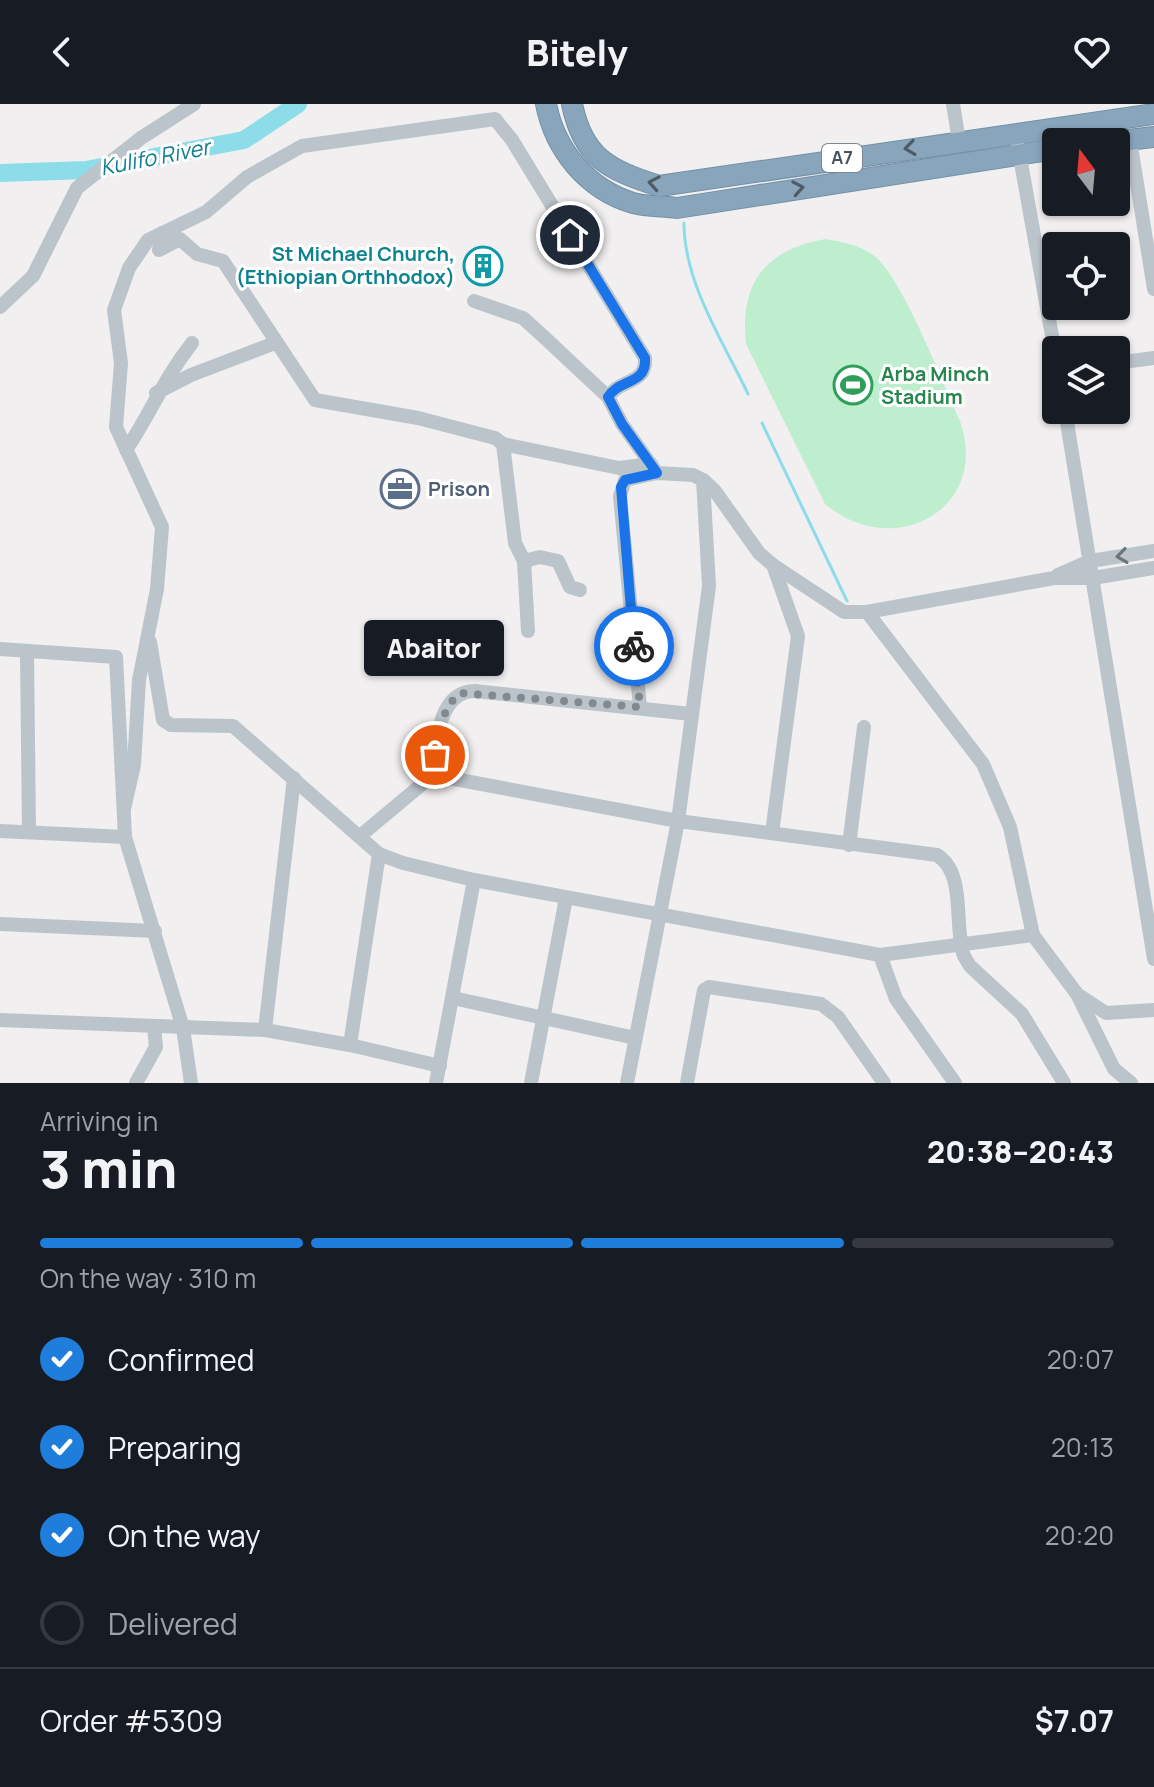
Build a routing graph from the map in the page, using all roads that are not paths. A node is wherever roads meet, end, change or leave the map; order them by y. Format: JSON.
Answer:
{"nodes":[{"id":1,"x":194,"y":104,"type":"edge"},
{"id":2,"x":546,"y":104,"type":"edge"},
{"id":3,"x":572,"y":104,"type":"edge"},
{"id":4,"x":953,"y":104,"type":"edge"},
{"id":5,"x":1154,"y":114,"type":"edge"},
{"id":6,"x":1154,"y":137,"type":"edge"},
{"id":7,"x":1130,"y":140,"type":"edge"},
{"id":8,"x":959,"y":141,"type":"junction"},
{"id":9,"x":1018,"y":144,"type":"junction"},
{"id":10,"x":1042,"y":147,"type":"edge"},
{"id":11,"x":853,"y":156,"type":"junction"},
{"id":12,"x":856,"y":179,"type":"junction"},
{"id":13,"x":1130,"y":181,"type":"edge"},
{"id":14,"x":162,"y":233,"type":"junction"},
{"id":15,"x":1154,"y":289,"type":"edge"},
{"id":16,"x":474,"y":301,"type":"dead end"},
{"id":17,"x":0,"y":307,"type":"edge"},
{"id":18,"x":1052,"y":336,"type":"edge"},
{"id":19,"x":192,"y":343,"type":"dead end"},
{"id":20,"x":275,"y":343,"type":"junction"},
{"id":21,"x":1154,"y":358,"type":"edge"},
{"id":22,"x":1130,"y":361,"type":"edge"},
{"id":23,"x":156,"y":393,"type":"junction"},
{"id":24,"x":608,"y":397,"type":"junction"},
{"id":25,"x":1067,"y":424,"type":"edge"},
{"id":26,"x":503,"y":444,"type":"junction"},
{"id":27,"x":126,"y":450,"type":"junction"},
{"id":28,"x":654,"y":469,"type":"junction"},
{"id":29,"x":703,"y":480,"type":"junction"},
{"id":30,"x":1154,"y":551,"type":"edge"},
{"id":31,"x":524,"y":561,"type":"junction"},
{"id":32,"x":1090,"y":561,"type":"junction"},
{"id":33,"x":773,"y":565,"type":"junction"},
{"id":34,"x":1154,"y":568,"type":"edge"},
{"id":35,"x":1054,"y":578,"type":"junction"},
{"id":36,"x":1093,"y":578,"type":"junction"},
{"id":37,"x":580,"y":590,"type":"dead end"},
{"id":38,"x":867,"y":612,"type":"junction"},
{"id":39,"x":148,"y":630,"type":"junction"},
{"id":40,"x":528,"y":631,"type":"dead end"},
{"id":41,"x":0,"y":649,"type":"edge"},
{"id":42,"x":27,"y":652,"type":"junction"},
{"id":43,"x":640,"y":707,"type":"junction"},
{"id":44,"x":691,"y":714,"type":"junction"},
{"id":45,"x":864,"y":727,"type":"dead end"},
{"id":46,"x":433,"y":775,"type":"junction"},
{"id":47,"x":294,"y":778,"type":"junction"},
{"id":48,"x":124,"y":809,"type":"junction"},
{"id":49,"x":678,"y":821,"type":"junction"},
{"id":50,"x":0,"y":831,"type":"edge"},
{"id":51,"x":29,"y":831,"type":"junction"},
{"id":52,"x":772,"y":833,"type":"junction"},
{"id":53,"x":360,"y":836,"type":"junction"},
{"id":54,"x":125,"y":837,"type":"junction"},
{"id":55,"x":849,"y":845,"type":"junction"},
{"id":56,"x":379,"y":854,"type":"junction"},
{"id":57,"x":474,"y":880,"type":"junction"},
{"id":58,"x":566,"y":898,"type":"junction"},
{"id":59,"x":658,"y":913,"type":"junction"},
{"id":60,"x":0,"y":924,"type":"edge"},
{"id":61,"x":155,"y":931,"type":"junction"},
{"id":62,"x":1033,"y":935,"type":"junction"},
{"id":63,"x":960,"y":946,"type":"junction"},
{"id":64,"x":880,"y":955,"type":"junction"},
{"id":65,"x":1154,"y":959,"type":"edge"},
{"id":66,"x":1077,"y":994,"type":"junction"},
{"id":67,"x":453,"y":998,"type":"junction"},
{"id":68,"x":1154,"y":1010,"type":"edge"},
{"id":69,"x":545,"y":1019,"type":"junction"},
{"id":70,"x":0,"y":1020,"type":"edge"},
{"id":71,"x":154,"y":1026,"type":"junction"},
{"id":72,"x":183,"y":1028,"type":"junction"},
{"id":73,"x":265,"y":1030,"type":"junction"},
{"id":74,"x":635,"y":1038,"type":"junction"},
{"id":75,"x":350,"y":1045,"type":"junction"},
{"id":76,"x":440,"y":1066,"type":"junction"},
{"id":77,"x":136,"y":1083,"type":"edge"},
{"id":78,"x":191,"y":1083,"type":"edge"},
{"id":79,"x":436,"y":1083,"type":"edge"},
{"id":80,"x":531,"y":1083,"type":"edge"},
{"id":81,"x":627,"y":1083,"type":"edge"},
{"id":82,"x":687,"y":1083,"type":"edge"},
{"id":83,"x":884,"y":1083,"type":"edge"},
{"id":84,"x":955,"y":1083,"type":"edge"},
{"id":85,"x":1064,"y":1083,"type":"edge"},
{"id":86,"x":1131,"y":1083,"type":"edge"}],
"edges":[{"from":1,"to":17,"type":"street"},
{"from":2,"to":12,"type":"highway","number":"A7","one_way":true},
{"from":11,"to":3,"type":"highway","number":"A7","one_way":true},
{"from":4,"to":8,"type":"street"},
{"from":5,"to":9,"type":"highway","number":"A7"},
{"from":6,"to":7,"type":"highway"},
{"from":8,"to":9,"type":"highway","number":"A7"},
{"from":8,"to":11,"type":"highway","number":"A7","one_way":true},
{"from":9,"to":10,"type":"highway","number":"A7"},
{"from":9,"to":12,"type":"highway","number":"A7"},
{"from":9,"to":18,"type":"street"},
{"from":11,"to":12,"type":"highway"},
{"from":13,"to":15,"type":"street"},
{"from":14,"to":20,"type":"street"},
{"from":14,"to":24,"type":"street"},
{"from":14,"to":27,"type":"street"},
{"from":16,"to":24,"type":"street"},
{"from":19,"to":23,"type":"street"},
{"from":20,"to":23,"type":"street"},
{"from":20,"to":26,"type":"street"},
{"from":21,"to":22,"type":"street"},
{"from":23,"to":27,"type":"street"},
{"from":24,"to":28,"type":"street"},
{"from":25,"to":32,"type":"street"},
{"from":26,"to":28,"type":"street"},
{"from":26,"to":31,"type":"street"},
{"from":27,"to":39,"type":"street"},
{"from":28,"to":29,"type":"street"},
{"from":28,"to":43,"type":"street"},
{"from":29,"to":33,"type":"street"},
{"from":29,"to":44,"type":"street"},
{"from":30,"to":32,"type":"street","one_way":true},
{"from":31,"to":37,"type":"street"},
{"from":31,"to":40,"type":"street"},
{"from":32,"to":35,"type":"street"},
{"from":32,"to":36,"type":"street"},
{"from":33,"to":38,"type":"street"},
{"from":33,"to":52,"type":"street"},
{"from":34,"to":36,"type":"street"},
{"from":35,"to":36,"type":"street"},
{"from":35,"to":38,"type":"street"},
{"from":36,"to":65,"type":"street"},
{"from":38,"to":62,"type":"street"},
{"from":39,"to":47,"type":"street"},
{"from":39,"to":48,"type":"street"},
{"from":41,"to":42,"type":"street"},
{"from":42,"to":48,"type":"street"},
{"from":42,"to":51,"type":"street"},
{"from":43,"to":44,"type":"street"},
{"from":43,"to":46,"type":"street"},
{"from":44,"to":49,"type":"street"},
{"from":45,"to":55,"type":"street"},
{"from":46,"to":49,"type":"street"},
{"from":46,"to":53,"type":"street"},
{"from":47,"to":53,"type":"street"},
{"from":47,"to":73,"type":"street"},
{"from":48,"to":54,"type":"street"},
{"from":49,"to":52,"type":"street"},
{"from":49,"to":59,"type":"street"},
{"from":50,"to":51,"type":"street"},
{"from":51,"to":54,"type":"street"},
{"from":52,"to":55,"type":"street"},
{"from":53,"to":56,"type":"street"},
{"from":54,"to":61,"type":"street"},
{"from":55,"to":63,"type":"street"},
{"from":56,"to":57,"type":"street"},
{"from":56,"to":75,"type":"street"},
{"from":57,"to":58,"type":"street"},
{"from":57,"to":67,"type":"street"},
{"from":58,"to":59,"type":"street"},
{"from":58,"to":69,"type":"street"},
{"from":59,"to":64,"type":"street"},
{"from":59,"to":74,"type":"street"},
{"from":60,"to":61,"type":"street"},
{"from":61,"to":72,"type":"street"},
{"from":62,"to":63,"type":"street"},
{"from":62,"to":66,"type":"street"},
{"from":63,"to":64,"type":"street"},
{"from":63,"to":85,"type":"street"},
{"from":64,"to":84,"type":"street"},
{"from":66,"to":68,"type":"street"},
{"from":66,"to":86,"type":"street"},
{"from":67,"to":69,"type":"street"},
{"from":67,"to":76,"type":"street"},
{"from":69,"to":74,"type":"street"},
{"from":69,"to":80,"type":"street"},
{"from":70,"to":71,"type":"street"},
{"from":71,"to":72,"type":"street"},
{"from":71,"to":77,"type":"street"},
{"from":72,"to":73,"type":"street"},
{"from":72,"to":78,"type":"street"},
{"from":73,"to":75,"type":"street"},
{"from":74,"to":81,"type":"street"},
{"from":75,"to":76,"type":"street"},
{"from":76,"to":79,"type":"street"},
{"from":82,"to":83,"type":"street"}]}
